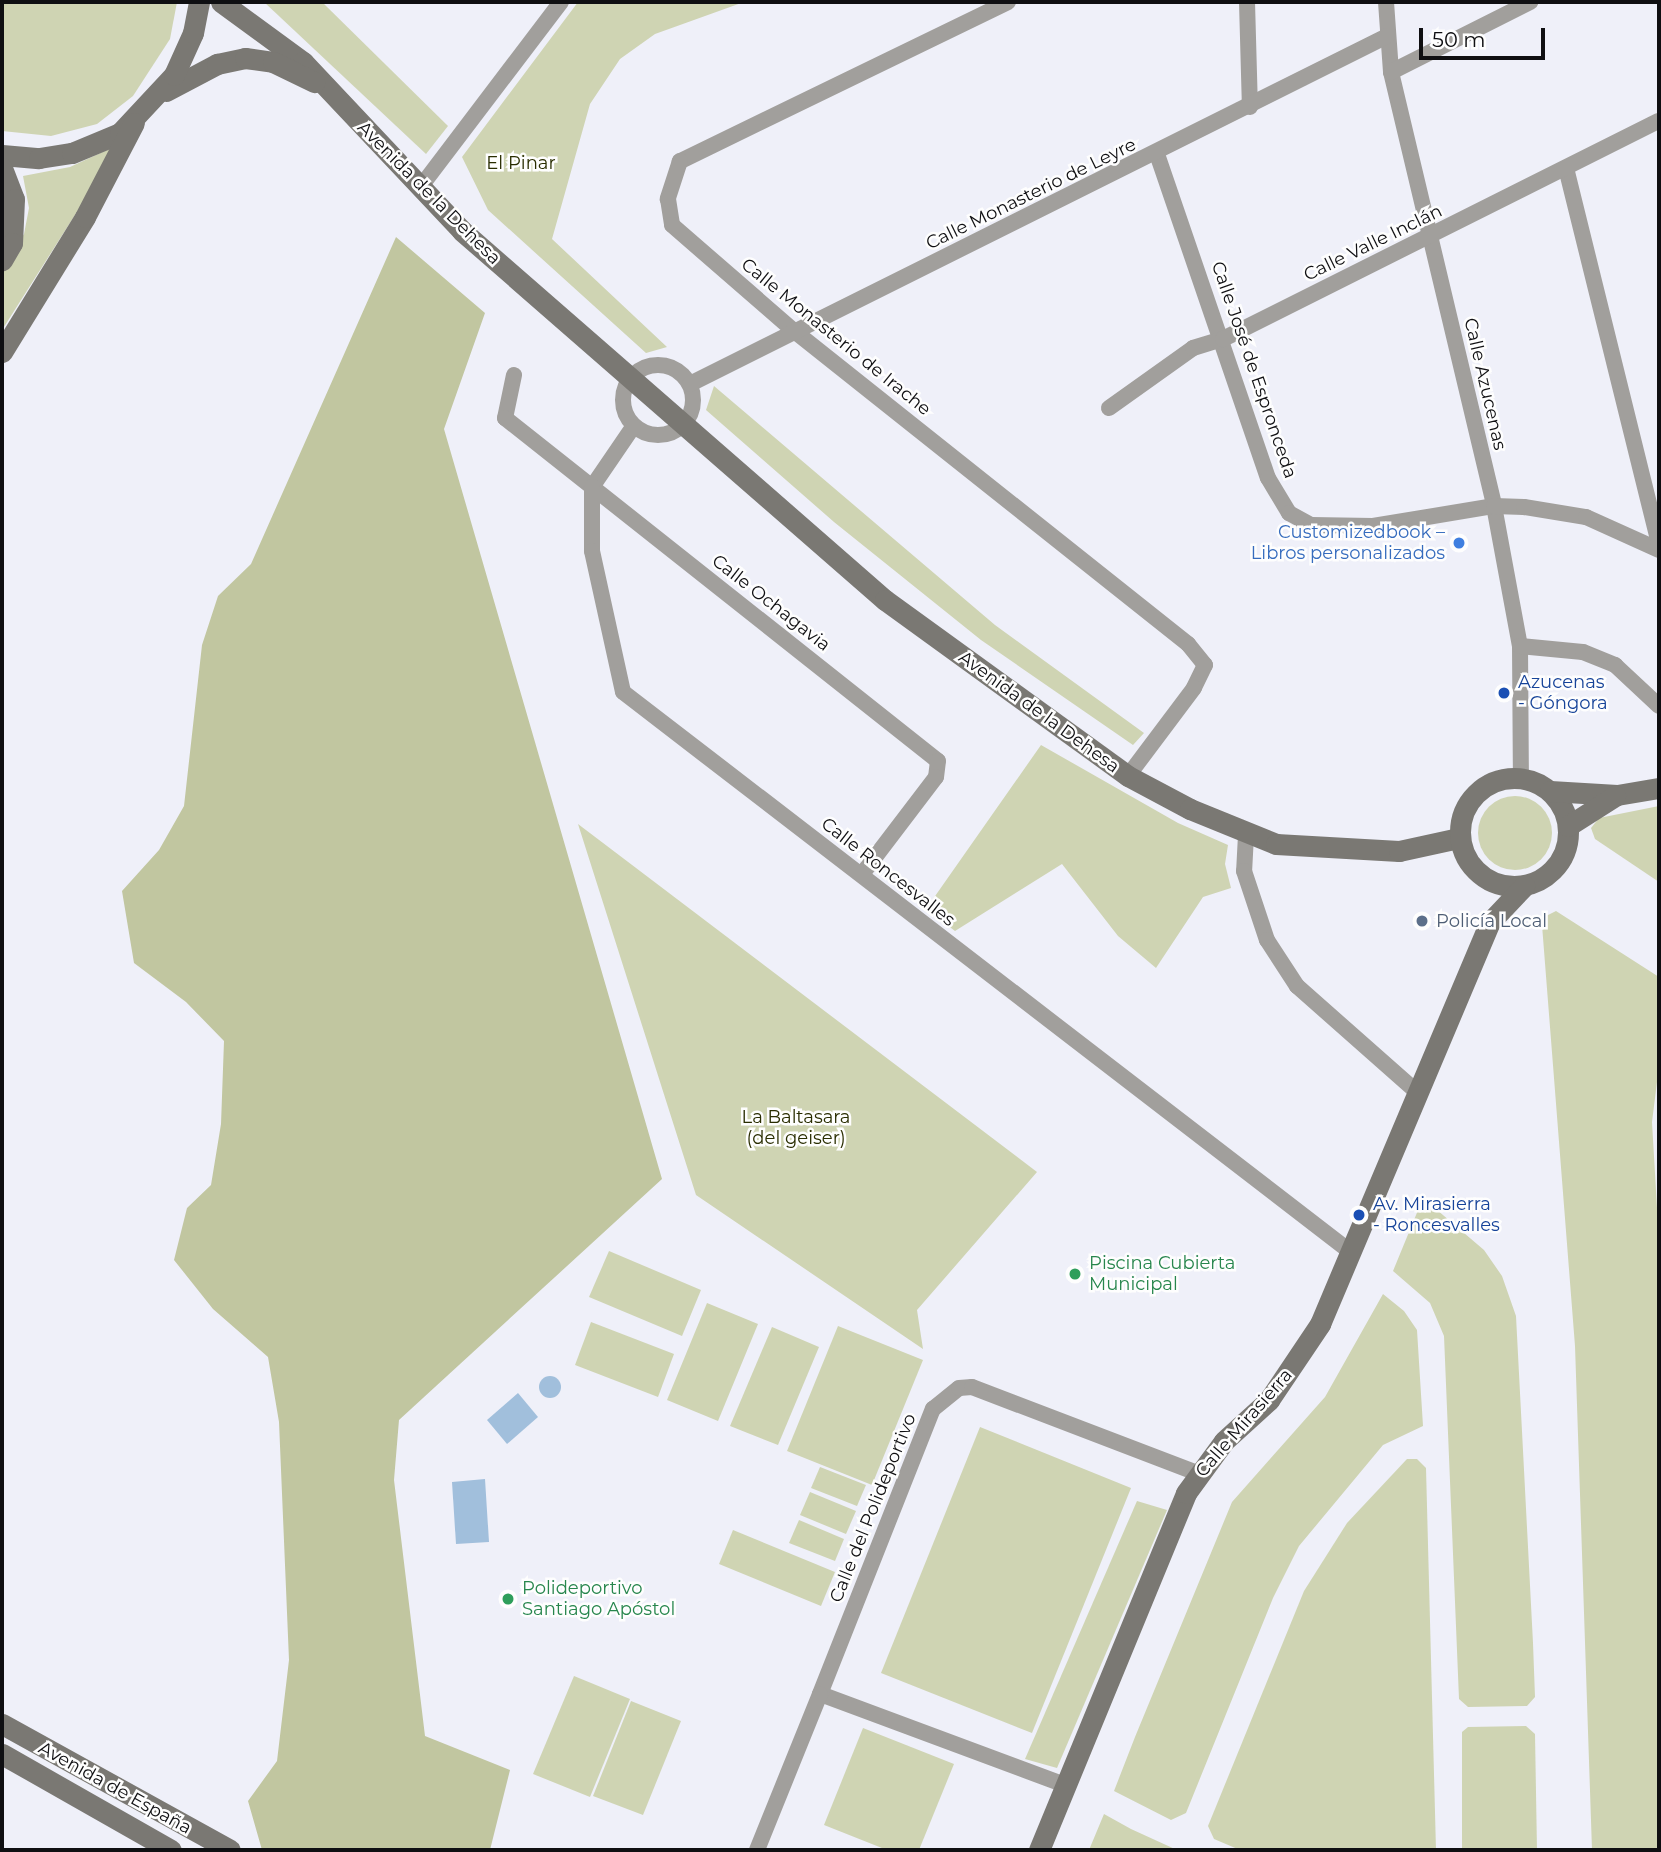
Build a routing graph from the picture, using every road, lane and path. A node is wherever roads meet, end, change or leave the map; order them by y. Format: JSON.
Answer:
{"nodes":[{"id":1,"x":199,"y":2,"type":"edge"},
{"id":2,"x":221,"y":2,"type":"edge"},
{"id":3,"x":561,"y":2,"type":"edge"},
{"id":4,"x":1008,"y":2,"type":"edge"},
{"id":5,"x":1247,"y":2,"type":"edge"},
{"id":6,"x":1386,"y":2,"type":"edge"},
{"id":7,"x":1530,"y":2,"type":"edge"},
{"id":8,"x":1387,"y":36,"type":"junction"},
{"id":9,"x":1391,"y":72,"type":"junction"},
{"id":10,"x":328,"y":89,"type":"junction"},
{"id":11,"x":161,"y":93,"type":"junction"},
{"id":12,"x":1250,"y":107,"type":"junction"},
{"id":13,"x":136,"y":120,"type":"junction"},
{"id":14,"x":1659,"y":121,"type":"edge"},
{"id":15,"x":1157,"y":154,"type":"junction"},
{"id":16,"x":2,"y":155,"type":"edge"},
{"id":17,"x":2,"y":167,"type":"edge"},
{"id":18,"x":1566,"y":168,"type":"junction"},
{"id":19,"x":422,"y":185,"type":"junction"},
{"id":20,"x":1430,"y":236,"type":"junction"},
{"id":21,"x":2,"y":260,"type":"edge"},
{"id":22,"x":793,"y":330,"type":"junction"},
{"id":23,"x":1223,"y":339,"type":"junction"},
{"id":24,"x":2,"y":352,"type":"edge"},
{"id":25,"x":513,"y":375,"type":"dead end"},
{"id":26,"x":629,"y":378,"type":"junction"},
{"id":27,"x":690,"y":383,"type":"junction"},
{"id":28,"x":1110,"y":408,"type":"dead end"},
{"id":29,"x":683,"y":426,"type":"junction"},
{"id":30,"x":633,"y":427,"type":"junction"},
{"id":31,"x":592,"y":487,"type":"junction"},
{"id":32,"x":1494,"y":506,"type":"junction"},
{"id":33,"x":1659,"y":547,"type":"edge"},
{"id":34,"x":1520,"y":646,"type":"junction"},
{"id":35,"x":1659,"y":706,"type":"edge"},
{"id":36,"x":1128,"y":776,"type":"junction"},
{"id":37,"x":1521,"y":778,"type":"junction"},
{"id":38,"x":1659,"y":788,"type":"edge"},
{"id":39,"x":1550,"y":791,"type":"junction"},
{"id":40,"x":1617,"y":795,"type":"junction"},
{"id":41,"x":1568,"y":826,"type":"junction"},
{"id":42,"x":1246,"y":835,"type":"junction"},
{"id":43,"x":1459,"y":838,"type":"junction"},
{"id":44,"x":862,"y":874,"type":"junction"},
{"id":45,"x":1488,"y":881,"type":"junction"},
{"id":46,"x":1524,"y":886,"type":"junction"},
{"id":47,"x":1490,"y":922,"type":"junction"},
{"id":48,"x":1418,"y":1093,"type":"junction"},
{"id":49,"x":1352,"y":1253,"type":"junction"},
{"id":50,"x":1197,"y":1473,"type":"junction"},
{"id":51,"x":820,"y":1694,"type":"junction"},
{"id":52,"x":2,"y":1724,"type":"edge"},
{"id":53,"x":2,"y":1754,"type":"edge"},
{"id":54,"x":1065,"y":1785,"type":"junction"},
{"id":55,"x":172,"y":1850,"type":"edge"},
{"id":56,"x":230,"y":1850,"type":"edge"},
{"id":57,"x":757,"y":1850,"type":"edge"},
{"id":58,"x":1040,"y":1850,"type":"edge"}],
"edges":[{"from":1,"to":11,"type":"street"},
{"from":2,"to":10,"type":"street","name":"Avenida de la Dehesa"},
{"from":3,"to":19,"type":"street"},
{"from":4,"to":22,"type":"street","name":"Calle Monasterio de Irache"},
{"from":5,"to":12,"type":"street"},
{"from":6,"to":8,"type":"street","name":"Calle Azucenas"},
{"from":7,"to":9,"type":"street"},
{"from":8,"to":9,"type":"street","name":"Calle Azucenas"},
{"from":8,"to":12,"type":"street","name":"Calle Monasterio de Leyre"},
{"from":9,"to":20,"type":"street","name":"Calle Azucenas"},
{"from":10,"to":11,"type":"street","name":"Avenida de la Dehesa"},
{"from":10,"to":19,"type":"street","name":"Avenida de la Dehesa"},
{"from":11,"to":13,"type":"street"},
{"from":12,"to":15,"type":"street","name":"Calle Monasterio de Leyre"},
{"from":13,"to":16,"type":"street"},
{"from":13,"to":24,"type":"street"},
{"from":14,"to":18,"type":"street","name":"Calle Valle Inclán"},
{"from":15,"to":22,"type":"street","name":"Calle Monasterio de Leyre"},
{"from":15,"to":23,"type":"street","name":"Calle José de Espronceda"},
{"from":17,"to":21,"type":"street"},
{"from":18,"to":20,"type":"street","name":"Calle Valle Inclán"},
{"from":18,"to":33,"type":"street"},
{"from":19,"to":26,"type":"street","name":"Avenida de la Dehesa"},
{"from":20,"to":23,"type":"street","name":"Calle Valle Inclán"},
{"from":20,"to":32,"type":"street","name":"Calle Azucenas"},
{"from":22,"to":27,"type":"street","name":"Calle Monasterio de Leyre"},
{"from":22,"to":36,"type":"street","name":"Calle Monasterio de Irache"},
{"from":23,"to":28,"type":"street","name":"Calle Valle Inclán"},
{"from":23,"to":32,"type":"street","name":"Calle José de Espronceda"},
{"from":25,"to":31,"type":"street","name":"Calle Ochagavia"},
{"from":26,"to":27,"type":"street"},
{"from":26,"to":29,"type":"street","name":"Avenida de la Dehesa"},
{"from":26,"to":30,"type":"street"},
{"from":27,"to":29,"type":"street"},
{"from":29,"to":30,"type":"street"},
{"from":29,"to":36,"type":"street","name":"Avenida de la Dehesa"},
{"from":30,"to":31,"type":"street"},
{"from":31,"to":44,"type":"street","name":"Calle Roncesvalles"},
{"from":31,"to":44,"type":"street","name":"Calle Ochagavia"},
{"from":32,"to":33,"type":"street","name":"Calle José de Espronceda"},
{"from":32,"to":34,"type":"street","name":"Calle Azucenas"},
{"from":34,"to":35,"type":"street"},
{"from":34,"to":37,"type":"street","name":"Calle Azucenas"},
{"from":36,"to":42,"type":"street","name":"Avenida de la Dehesa"},
{"from":37,"to":39,"type":"street"},
{"from":37,"to":43,"type":"street"},
{"from":38,"to":40,"type":"street"},
{"from":39,"to":40,"type":"street"},
{"from":39,"to":41,"type":"street"},
{"from":40,"to":41,"type":"street"},
{"from":41,"to":46,"type":"street"},
{"from":42,"to":43,"type":"street","name":"Avenida de la Dehesa"},
{"from":42,"to":48,"type":"street"},
{"from":43,"to":45,"type":"street"},
{"from":44,"to":49,"type":"street","name":"Calle Roncesvalles"},
{"from":45,"to":46,"type":"street"},
{"from":45,"to":47,"type":"street","name":"Calle Mirasierra"},
{"from":46,"to":47,"type":"street","name":"Calle Mirasierra"},
{"from":47,"to":48,"type":"street","name":"Calle Mirasierra"},
{"from":48,"to":49,"type":"street","name":"Calle Mirasierra"},
{"from":49,"to":50,"type":"street","name":"Calle Mirasierra"},
{"from":50,"to":51,"type":"street","name":"Calle del Polideportivo"},
{"from":50,"to":54,"type":"street","name":"Calle Mirasierra"},
{"from":51,"to":54,"type":"street"},
{"from":51,"to":57,"type":"street","name":"Calle del Polideportivo"},
{"from":52,"to":56,"type":"street","name":"Avenida de España"},
{"from":53,"to":55,"type":"street","name":"Avenida de España"},
{"from":54,"to":58,"type":"street","name":"Calle Mirasierra"}]}
